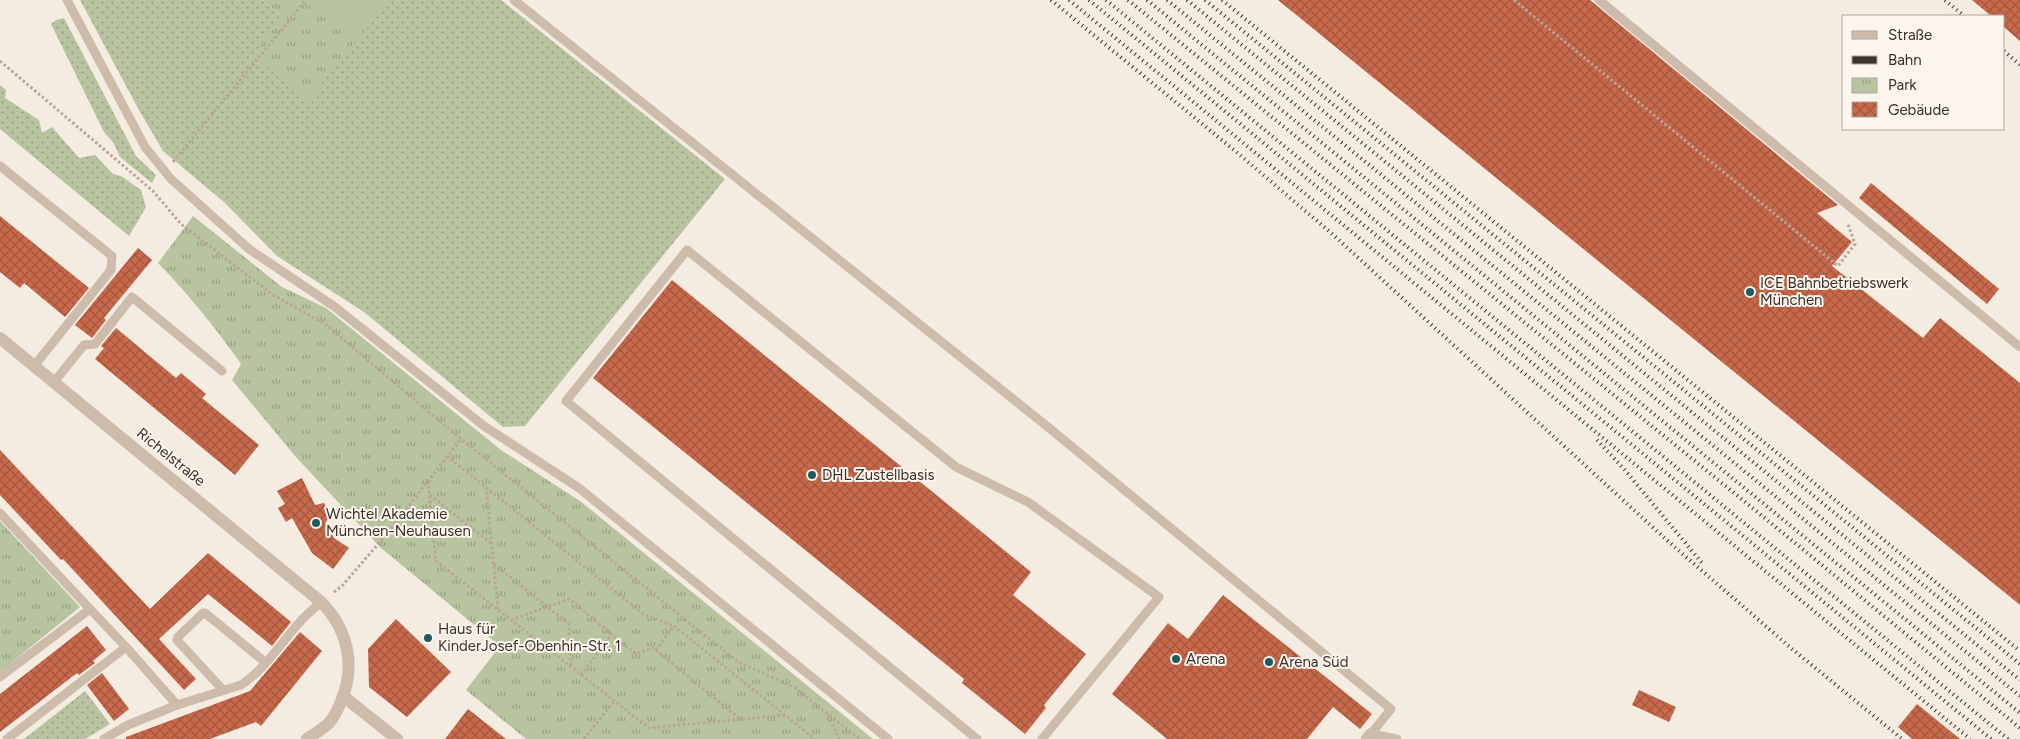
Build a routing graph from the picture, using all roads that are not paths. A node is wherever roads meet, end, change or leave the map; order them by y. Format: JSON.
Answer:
{"nodes":[{"id":1,"x":68,"y":0,"type":"edge"},
{"id":2,"x":514,"y":0,"type":"edge"},
{"id":3,"x":1599,"y":0,"type":"edge"},
{"id":4,"x":0,"y":166,"type":"edge"},
{"id":5,"x":0,"y":338,"type":"edge"},
{"id":6,"x":2020,"y":348,"type":"edge"},
{"id":7,"x":34,"y":366,"type":"junction"},
{"id":8,"x":222,"y":371,"type":"dead end"},
{"id":9,"x":54,"y":382,"type":"junction"},
{"id":10,"x":0,"y":513,"type":"edge"},
{"id":11,"x":322,"y":602,"type":"junction"},
{"id":12,"x":90,"y":609,"type":"junction"},
{"id":13,"x":126,"y":647,"type":"junction"},
{"id":14,"x":266,"y":662,"type":"junction"},
{"id":15,"x":0,"y":678,"type":"edge"},
{"id":16,"x":223,"y":690,"type":"junction"},
{"id":17,"x":343,"y":696,"type":"junction"},
{"id":18,"x":177,"y":705,"type":"junction"},
{"id":19,"x":1369,"y":736,"type":"edge"},
{"id":20,"x":316,"y":737,"type":"edge"},
{"id":21,"x":7,"y":739,"type":"edge"},
{"id":22,"x":104,"y":739,"type":"edge"},
{"id":23,"x":397,"y":739,"type":"edge"},
{"id":24,"x":888,"y":739,"type":"edge"},
{"id":25,"x":977,"y":739,"type":"edge"},
{"id":26,"x":1042,"y":739,"type":"edge"},
{"id":27,"x":1398,"y":739,"type":"edge"}],
"edges":[{"from":1,"to":24,"type":"lane"},
{"from":2,"to":19,"type":"lane"},
{"from":3,"to":6,"type":"lane"},
{"from":4,"to":7,"type":"lane"},
{"from":5,"to":7,"type":"street","name":"Richelstraße"},
{"from":7,"to":9,"type":"street","name":"Richelstraße"},
{"from":8,"to":9,"type":"lane"},
{"from":9,"to":11,"type":"street","name":"Richelstraße"},
{"from":10,"to":12,"type":"lane"},
{"from":11,"to":14,"type":"lane"},
{"from":11,"to":17,"type":"street","name":"Richelstraße"},
{"from":12,"to":13,"type":"lane"},
{"from":12,"to":15,"type":"lane"},
{"from":13,"to":18,"type":"lane"},
{"from":13,"to":21,"type":"lane"},
{"from":14,"to":16,"type":"lane"},
{"from":14,"to":16,"type":"lane"},
{"from":16,"to":18,"type":"lane"},
{"from":17,"to":20,"type":"street","name":"Richelstraße"},
{"from":17,"to":23,"type":"street"},
{"from":18,"to":22,"type":"lane"},
{"from":19,"to":27,"type":"lane"},
{"from":25,"to":26,"type":"lane"}]}
